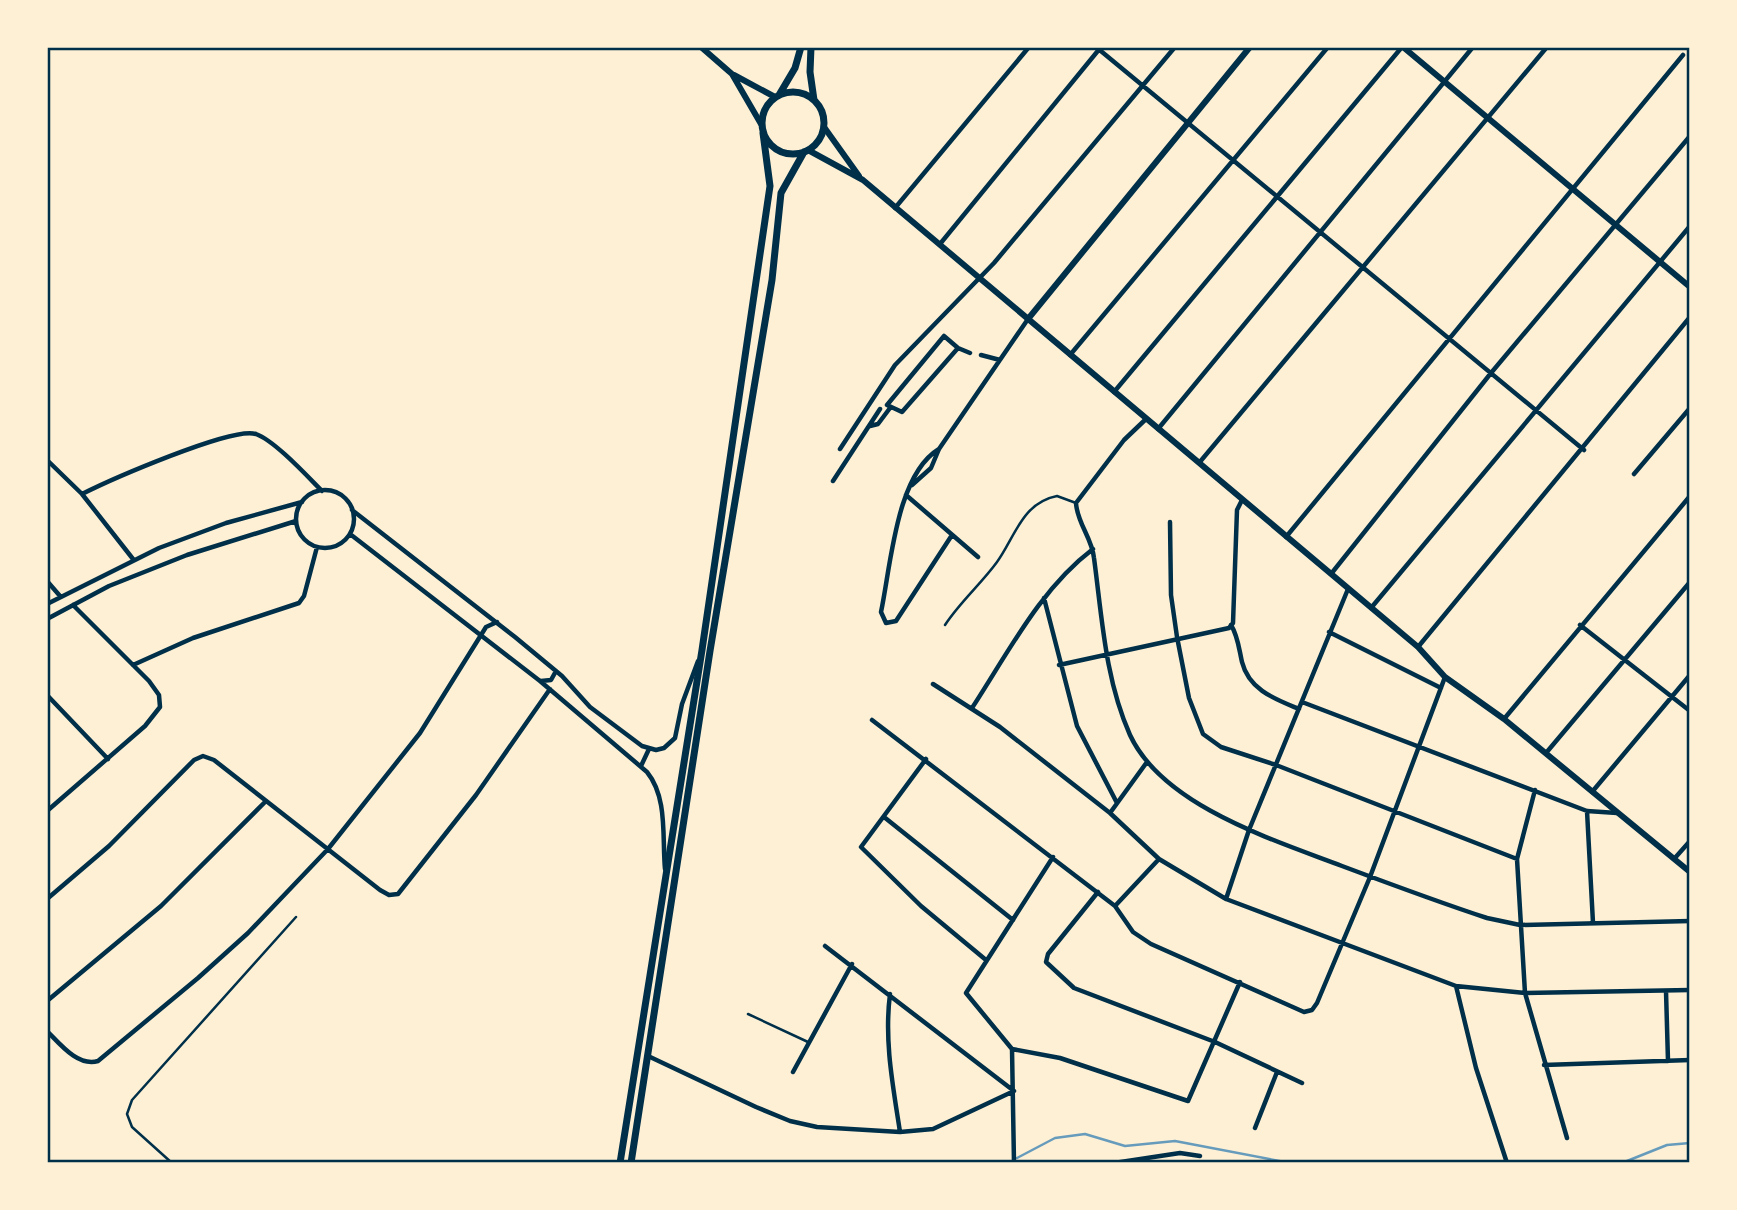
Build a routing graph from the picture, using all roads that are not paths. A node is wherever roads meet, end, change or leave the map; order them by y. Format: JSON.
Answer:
{"nodes":[{"id":1,"x":701,"y":47,"type":"edge"},
{"id":2,"x":801,"y":47,"type":"edge"},
{"id":3,"x":811,"y":47,"type":"edge"},
{"id":4,"x":1029,"y":47,"type":"edge"},
{"id":5,"x":1175,"y":47,"type":"edge"},
{"id":6,"x":1250,"y":47,"type":"edge"},
{"id":7,"x":1328,"y":47,"type":"edge"},
{"id":8,"x":1403,"y":47,"type":"edge"},
{"id":9,"x":1473,"y":47,"type":"edge"},
{"id":10,"x":1547,"y":47,"type":"edge"},
{"id":11,"x":1099,"y":48,"type":"edge"},
{"id":12,"x":1683,"y":55,"type":"dead end"},
{"id":13,"x":732,"y":74,"type":"junction"},
{"id":14,"x":1444,"y":82,"type":"junction"},
{"id":15,"x":1143,"y":86,"type":"junction"},
{"id":16,"x":777,"y":96,"type":"junction"},
{"id":17,"x":814,"y":101,"type":"junction"},
{"id":18,"x":1489,"y":119,"type":"junction"},
{"id":19,"x":1186,"y":122,"type":"junction"},
{"id":20,"x":761,"y":124,"type":"junction"},
{"id":21,"x":824,"y":127,"type":"junction"},
{"id":22,"x":763,"y":133,"type":"junction"},
{"id":23,"x":1690,"y":136,"type":"edge"},
{"id":24,"x":806,"y":151,"type":"junction"},
{"id":25,"x":1232,"y":160,"type":"junction"},
{"id":26,"x":863,"y":180,"type":"junction"},
{"id":27,"x":1573,"y":192,"type":"junction"},
{"id":28,"x":1279,"y":198,"type":"junction"},
{"id":29,"x":895,"y":208,"type":"junction"},
{"id":30,"x":1690,"y":226,"type":"edge"},
{"id":31,"x":1616,"y":227,"type":"junction"},
{"id":32,"x":1322,"y":234,"type":"junction"},
{"id":33,"x":939,"y":245,"type":"junction"},
{"id":34,"x":1659,"y":263,"type":"junction"},
{"id":35,"x":1364,"y":269,"type":"junction"},
{"id":36,"x":979,"y":278,"type":"junction"},
{"id":37,"x":1690,"y":287,"type":"edge"},
{"id":38,"x":1690,"y":317,"type":"edge"},
{"id":39,"x":1028,"y":319,"type":"junction"},
{"id":40,"x":1450,"y":340,"type":"junction"},
{"id":41,"x":958,"y":348,"type":"junction"},
{"id":42,"x":970,"y":353,"type":"dead end"},
{"id":43,"x":981,"y":355,"type":"dead end"},
{"id":44,"x":1070,"y":355,"type":"junction"},
{"id":45,"x":999,"y":360,"type":"junction"},
{"id":46,"x":1491,"y":373,"type":"junction"},
{"id":47,"x":1114,"y":392,"type":"junction"},
{"id":48,"x":890,"y":408,"type":"junction"},
{"id":49,"x":1690,"y":408,"type":"edge"},
{"id":50,"x":880,"y":409,"type":"dead end"},
{"id":51,"x":1536,"y":411,"type":"junction"},
{"id":52,"x":1146,"y":419,"type":"junction"},
{"id":53,"x":870,"y":426,"type":"junction"},
{"id":54,"x":1158,"y":429,"type":"junction"},
{"id":55,"x":839,"y":449,"type":"dead end"},
{"id":56,"x":939,"y":449,"type":"junction"},
{"id":57,"x":1584,"y":450,"type":"junction"},
{"id":58,"x":47,"y":460,"type":"edge"},
{"id":59,"x":1199,"y":463,"type":"junction"},
{"id":60,"x":1634,"y":474,"type":"dead end"},
{"id":61,"x":833,"y":481,"type":"dead end"},
{"id":62,"x":911,"y":485,"type":"junction"},
{"id":63,"x":322,"y":491,"type":"junction"},
{"id":64,"x":82,"y":494,"type":"junction"},
{"id":65,"x":906,"y":495,"type":"junction"},
{"id":66,"x":1690,"y":496,"type":"edge"},
{"id":67,"x":1242,"y":500,"type":"junction"},
{"id":68,"x":302,"y":502,"type":"junction"},
{"id":69,"x":1076,"y":503,"type":"junction"},
{"id":70,"x":352,"y":510,"type":"junction"},
{"id":71,"x":296,"y":521,"type":"junction"},
{"id":72,"x":1170,"y":522,"type":"dead end"},
{"id":73,"x":350,"y":534,"type":"junction"},
{"id":74,"x":952,"y":534,"type":"junction"},
{"id":75,"x":1286,"y":537,"type":"junction"},
{"id":76,"x":317,"y":547,"type":"junction"},
{"id":77,"x":1093,"y":549,"type":"junction"},
{"id":78,"x":978,"y":557,"type":"dead end"},
{"id":79,"x":134,"y":559,"type":"junction"},
{"id":80,"x":1331,"y":574,"type":"junction"},
{"id":81,"x":47,"y":581,"type":"edge"},
{"id":82,"x":1690,"y":582,"type":"edge"},
{"id":83,"x":1348,"y":589,"type":"junction"},
{"id":84,"x":60,"y":596,"type":"junction"},
{"id":85,"x":1044,"y":598,"type":"junction"},
{"id":86,"x":47,"y":604,"type":"edge"},
{"id":87,"x":73,"y":605,"type":"junction"},
{"id":88,"x":1371,"y":608,"type":"junction"},
{"id":89,"x":47,"y":620,"type":"edge"},
{"id":90,"x":497,"y":622,"type":"junction"},
{"id":91,"x":945,"y":625,"type":"dead end"},
{"id":92,"x":1231,"y":625,"type":"junction"},
{"id":93,"x":1580,"y":625,"type":"junction"},
{"id":94,"x":1329,"y":632,"type":"junction"},
{"id":95,"x":1177,"y":637,"type":"junction"},
{"id":96,"x":482,"y":638,"type":"junction"},
{"id":97,"x":1418,"y":647,"type":"junction"},
{"id":98,"x":702,"y":650,"type":"junction"},
{"id":99,"x":1107,"y":656,"type":"junction"},
{"id":100,"x":1623,"y":660,"type":"junction"},
{"id":101,"x":133,"y":665,"type":"junction"},
{"id":102,"x":1059,"y":665,"type":"junction"},
{"id":103,"x":556,"y":671,"type":"junction"},
{"id":104,"x":1690,"y":675,"type":"edge"},
{"id":105,"x":1445,"y":677,"type":"junction"},
{"id":106,"x":540,"y":681,"type":"junction"},
{"id":107,"x":933,"y":684,"type":"dead end"},
{"id":108,"x":1441,"y":688,"type":"junction"},
{"id":109,"x":550,"y":689,"type":"junction"},
{"id":110,"x":47,"y":695,"type":"edge"},
{"id":111,"x":1671,"y":697,"type":"junction"},
{"id":112,"x":1302,"y":702,"type":"junction"},
{"id":113,"x":972,"y":708,"type":"junction"},
{"id":114,"x":1299,"y":709,"type":"junction"},
{"id":115,"x":1690,"y":711,"type":"edge"},
{"id":116,"x":1504,"y":719,"type":"junction"},
{"id":117,"x":872,"y":720,"type":"dead end"},
{"id":118,"x":615,"y":726,"type":"junction"},
{"id":119,"x":606,"y":738,"type":"junction"},
{"id":120,"x":1420,"y":748,"type":"junction"},
{"id":121,"x":649,"y":749,"type":"junction"},
{"id":122,"x":1545,"y":754,"type":"junction"},
{"id":123,"x":108,"y":759,"type":"junction"},
{"id":124,"x":926,"y":759,"type":"junction"},
{"id":125,"x":1147,"y":762,"type":"junction"},
{"id":126,"x":1276,"y":765,"type":"junction"},
{"id":127,"x":641,"y":766,"type":"junction"},
{"id":128,"x":1535,"y":790,"type":"junction"},
{"id":129,"x":1591,"y":793,"type":"junction"},
{"id":130,"x":266,"y":801,"type":"junction"},
{"id":131,"x":1117,"y":803,"type":"junction"},
{"id":132,"x":48,"y":809,"type":"edge"},
{"id":133,"x":1587,"y":811,"type":"junction"},
{"id":134,"x":1394,"y":812,"type":"junction"},
{"id":135,"x":1110,"y":813,"type":"junction"},
{"id":136,"x":1616,"y":813,"type":"junction"},
{"id":137,"x":884,"y":817,"type":"junction"},
{"id":138,"x":1249,"y":830,"type":"junction"},
{"id":139,"x":1690,"y":841,"type":"edge"},
{"id":140,"x":328,"y":849,"type":"junction"},
{"id":141,"x":1054,"y":857,"type":"junction"},
{"id":142,"x":1159,"y":859,"type":"junction"},
{"id":143,"x":1517,"y":859,"type":"junction"},
{"id":144,"x":1674,"y":859,"type":"junction"},
{"id":145,"x":1690,"y":872,"type":"edge"},
{"id":146,"x":665,"y":877,"type":"junction"},
{"id":147,"x":1370,"y":877,"type":"junction"},
{"id":148,"x":1098,"y":892,"type":"junction"},
{"id":149,"x":47,"y":899,"type":"edge"},
{"id":150,"x":1226,"y":899,"type":"junction"},
{"id":151,"x":1115,"y":906,"type":"junction"},
{"id":152,"x":296,"y":917,"type":"dead end"},
{"id":153,"x":1013,"y":920,"type":"junction"},
{"id":154,"x":1690,"y":921,"type":"edge"},
{"id":155,"x":1593,"y":923,"type":"junction"},
{"id":156,"x":1520,"y":925,"type":"junction"},
{"id":157,"x":1343,"y":942,"type":"junction"},
{"id":158,"x":825,"y":946,"type":"dead end"},
{"id":159,"x":986,"y":960,"type":"junction"},
{"id":160,"x":852,"y":964,"type":"junction"},
{"id":161,"x":1240,"y":982,"type":"junction"},
{"id":162,"x":1456,"y":986,"type":"junction"},
{"id":163,"x":1690,"y":990,"type":"edge"},
{"id":164,"x":1666,"y":991,"type":"junction"},
{"id":165,"x":891,"y":993,"type":"junction"},
{"id":166,"x":1525,"y":993,"type":"junction"},
{"id":167,"x":47,"y":1001,"type":"edge"},
{"id":168,"x":748,"y":1014,"type":"dead end"},
{"id":169,"x":47,"y":1031,"type":"edge"},
{"id":170,"x":808,"y":1042,"type":"junction"},
{"id":171,"x":1215,"y":1042,"type":"junction"},
{"id":172,"x":1012,"y":1049,"type":"junction"},
{"id":173,"x":649,"y":1056,"type":"junction"},
{"id":174,"x":1690,"y":1060,"type":"edge"},
{"id":175,"x":1668,"y":1061,"type":"junction"},
{"id":176,"x":1544,"y":1065,"type":"junction"},
{"id":177,"x":793,"y":1072,"type":"dead end"},
{"id":178,"x":1277,"y":1072,"type":"junction"},
{"id":179,"x":1302,"y":1083,"type":"dead end"},
{"id":180,"x":1014,"y":1091,"type":"junction"},
{"id":181,"x":1255,"y":1128,"type":"dead end"},
{"id":182,"x":900,"y":1132,"type":"junction"},
{"id":183,"x":1567,"y":1138,"type":"dead end"},
{"id":184,"x":1200,"y":1156,"type":"dead end"},
{"id":185,"x":172,"y":1163,"type":"edge"},
{"id":186,"x":620,"y":1163,"type":"edge"},
{"id":187,"x":631,"y":1163,"type":"edge"},
{"id":188,"x":1014,"y":1163,"type":"edge"},
{"id":189,"x":1114,"y":1163,"type":"edge"},
{"id":190,"x":1507,"y":1163,"type":"edge"}],
"edges":[{"from":1,"to":13,"type":"street"},
{"from":2,"to":16,"type":"main road"},
{"from":3,"to":17,"type":"main road"},
{"from":4,"to":29,"type":"street"},
{"from":5,"to":15,"type":"street"},
{"from":6,"to":19,"type":"street"},
{"from":7,"to":25,"type":"street"},
{"from":8,"to":14,"type":"street"},
{"from":8,"to":28,"type":"street"},
{"from":9,"to":14,"type":"street"},
{"from":10,"to":18,"type":"street"},
{"from":11,"to":15,"type":"street"},
{"from":11,"to":33,"type":"street"},
{"from":12,"to":27,"type":"street"},
{"from":13,"to":16,"type":"street"},
{"from":13,"to":20,"type":"street"},
{"from":14,"to":18,"type":"street"},
{"from":14,"to":32,"type":"street"},
{"from":15,"to":19,"type":"street"},
{"from":15,"to":36,"type":"street"},
{"from":16,"to":17,"type":"main road"},
{"from":16,"to":20,"type":"main road"},
{"from":17,"to":21,"type":"main road"},
{"from":18,"to":27,"type":"street"},
{"from":18,"to":35,"type":"street"},
{"from":19,"to":25,"type":"street"},
{"from":19,"to":39,"type":"street"},
{"from":20,"to":22,"type":"main road"},
{"from":21,"to":24,"type":"main road"},
{"from":21,"to":26,"type":"street"},
{"from":22,"to":24,"type":"main road"},
{"from":22,"to":98,"type":"main road"},
{"from":23,"to":31,"type":"street"},
{"from":24,"to":26,"type":"street"},
{"from":24,"to":173,"type":"main road"},
{"from":25,"to":28,"type":"street"},
{"from":25,"to":44,"type":"street"},
{"from":26,"to":29,"type":"street"},
{"from":27,"to":31,"type":"street"},
{"from":27,"to":40,"type":"street"},
{"from":28,"to":32,"type":"street"},
{"from":28,"to":47,"type":"street"},
{"from":29,"to":33,"type":"street"},
{"from":30,"to":34,"type":"street"},
{"from":31,"to":34,"type":"street"},
{"from":31,"to":46,"type":"street"},
{"from":32,"to":35,"type":"street"},
{"from":32,"to":54,"type":"street"},
{"from":33,"to":36,"type":"street"},
{"from":34,"to":37,"type":"street"},
{"from":34,"to":51,"type":"street"},
{"from":35,"to":40,"type":"street"},
{"from":35,"to":59,"type":"street"},
{"from":36,"to":39,"type":"street"},
{"from":36,"to":55,"type":"street"},
{"from":38,"to":57,"type":"street"},
{"from":39,"to":44,"type":"street"},
{"from":39,"to":45,"type":"street"},
{"from":40,"to":46,"type":"street"},
{"from":40,"to":75,"type":"street"},
{"from":41,"to":42,"type":"street"},
{"from":41,"to":48,"type":"street"},
{"from":41,"to":48,"type":"street"},
{"from":43,"to":45,"type":"street"},
{"from":44,"to":47,"type":"street"},
{"from":45,"to":56,"type":"street"},
{"from":46,"to":51,"type":"street"},
{"from":46,"to":80,"type":"street"},
{"from":47,"to":52,"type":"street"},
{"from":48,"to":53,"type":"street"},
{"from":49,"to":60,"type":"street"},
{"from":50,"to":53,"type":"street"},
{"from":51,"to":57,"type":"street"},
{"from":51,"to":88,"type":"street"},
{"from":52,"to":54,"type":"street"},
{"from":52,"to":69,"type":"street"},
{"from":53,"to":61,"type":"street"},
{"from":54,"to":59,"type":"street"},
{"from":56,"to":62,"type":"street"},
{"from":56,"to":62,"type":"street"},
{"from":57,"to":97,"type":"street"},
{"from":58,"to":64,"type":"street"},
{"from":59,"to":67,"type":"street"},
{"from":62,"to":65,"type":"street"},
{"from":63,"to":64,"type":"street"},
{"from":63,"to":68,"type":"street"},
{"from":63,"to":70,"type":"street"},
{"from":64,"to":79,"type":"street"},
{"from":65,"to":74,"type":"street"},
{"from":65,"to":74,"type":"street"},
{"from":66,"to":93,"type":"street"},
{"from":67,"to":75,"type":"street"},
{"from":67,"to":92,"type":"street"},
{"from":68,"to":71,"type":"street"},
{"from":68,"to":79,"type":"street"},
{"from":69,"to":77,"type":"street"},
{"from":69,"to":91,"type":"lane"},
{"from":70,"to":73,"type":"street"},
{"from":70,"to":90,"type":"street"},
{"from":71,"to":76,"type":"street"},
{"from":71,"to":87,"type":"street"},
{"from":72,"to":95,"type":"street"},
{"from":73,"to":76,"type":"street"},
{"from":73,"to":96,"type":"street"},
{"from":74,"to":78,"type":"street"},
{"from":75,"to":80,"type":"street"},
{"from":76,"to":101,"type":"street"},
{"from":77,"to":85,"type":"street"},
{"from":77,"to":99,"type":"street"},
{"from":79,"to":84,"type":"street"},
{"from":80,"to":83,"type":"street"},
{"from":81,"to":84,"type":"street"},
{"from":82,"to":100,"type":"street"},
{"from":83,"to":88,"type":"street"},
{"from":83,"to":94,"type":"street"},
{"from":84,"to":86,"type":"street"},
{"from":85,"to":102,"type":"street"},
{"from":85,"to":113,"type":"street"},
{"from":87,"to":89,"type":"street"},
{"from":87,"to":101,"type":"street"},
{"from":88,"to":97,"type":"street"},
{"from":90,"to":96,"type":"street"},
{"from":90,"to":103,"type":"street"},
{"from":92,"to":95,"type":"street"},
{"from":92,"to":114,"type":"street"},
{"from":93,"to":100,"type":"street"},
{"from":93,"to":116,"type":"street"},
{"from":94,"to":108,"type":"street"},
{"from":94,"to":112,"type":"street"},
{"from":95,"to":99,"type":"street"},
{"from":95,"to":126,"type":"street"},
{"from":96,"to":106,"type":"street"},
{"from":96,"to":140,"type":"street"},
{"from":97,"to":105,"type":"street"},
{"from":98,"to":121,"type":"street"},
{"from":98,"to":146,"type":"main road"},
{"from":99,"to":102,"type":"street"},
{"from":99,"to":125,"type":"street"},
{"from":100,"to":111,"type":"street"},
{"from":100,"to":122,"type":"street"},
{"from":101,"to":123,"type":"street"},
{"from":102,"to":131,"type":"street"},
{"from":103,"to":106,"type":"street"},
{"from":103,"to":118,"type":"street"},
{"from":104,"to":111,"type":"street"},
{"from":105,"to":108,"type":"street"},
{"from":105,"to":116,"type":"street"},
{"from":106,"to":109,"type":"street"},
{"from":107,"to":113,"type":"street"},
{"from":108,"to":120,"type":"street"},
{"from":109,"to":119,"type":"street"},
{"from":109,"to":140,"type":"street"},
{"from":110,"to":123,"type":"street"},
{"from":111,"to":115,"type":"street"},
{"from":111,"to":129,"type":"street"},
{"from":112,"to":114,"type":"street"},
{"from":112,"to":120,"type":"street"},
{"from":113,"to":135,"type":"street"},
{"from":114,"to":126,"type":"street"},
{"from":116,"to":122,"type":"street"},
{"from":117,"to":124,"type":"street"},
{"from":118,"to":119,"type":"street"},
{"from":118,"to":121,"type":"street"},
{"from":119,"to":127,"type":"street"},
{"from":120,"to":128,"type":"street"},
{"from":120,"to":134,"type":"street"},
{"from":121,"to":127,"type":"street"},
{"from":122,"to":129,"type":"street"},
{"from":123,"to":132,"type":"street"},
{"from":124,"to":137,"type":"street"},
{"from":124,"to":141,"type":"street"},
{"from":125,"to":131,"type":"street"},
{"from":125,"to":138,"type":"street"},
{"from":126,"to":134,"type":"street"},
{"from":126,"to":138,"type":"street"},
{"from":127,"to":146,"type":"street"},
{"from":128,"to":133,"type":"street"},
{"from":128,"to":143,"type":"street"},
{"from":129,"to":136,"type":"street"},
{"from":130,"to":140,"type":"street"},
{"from":130,"to":149,"type":"street"},
{"from":130,"to":167,"type":"street"},
{"from":131,"to":135,"type":"street"},
{"from":133,"to":136,"type":"street"},
{"from":133,"to":155,"type":"street"},
{"from":134,"to":143,"type":"street"},
{"from":134,"to":147,"type":"street"},
{"from":135,"to":142,"type":"street"},
{"from":136,"to":144,"type":"street"},
{"from":137,"to":153,"type":"street"},
{"from":137,"to":159,"type":"street"},
{"from":138,"to":147,"type":"street"},
{"from":138,"to":150,"type":"street"},
{"from":139,"to":144,"type":"street"},
{"from":140,"to":169,"type":"street"},
{"from":141,"to":148,"type":"street"},
{"from":141,"to":153,"type":"street"},
{"from":142,"to":150,"type":"street"},
{"from":142,"to":151,"type":"street"},
{"from":143,"to":156,"type":"street"},
{"from":144,"to":145,"type":"street"},
{"from":146,"to":186,"type":"main road"},
{"from":147,"to":156,"type":"street"},
{"from":147,"to":157,"type":"street"},
{"from":148,"to":151,"type":"street"},
{"from":148,"to":171,"type":"street"},
{"from":150,"to":157,"type":"street"},
{"from":151,"to":161,"type":"street"},
{"from":152,"to":185,"type":"lane"},
{"from":153,"to":159,"type":"street"},
{"from":154,"to":155,"type":"street"},
{"from":155,"to":156,"type":"street"},
{"from":156,"to":166,"type":"street"},
{"from":157,"to":161,"type":"street"},
{"from":157,"to":162,"type":"street"},
{"from":158,"to":160,"type":"street"},
{"from":159,"to":172,"type":"street"},
{"from":160,"to":165,"type":"street"},
{"from":160,"to":170,"type":"street"},
{"from":161,"to":171,"type":"street"},
{"from":162,"to":166,"type":"street"},
{"from":162,"to":190,"type":"street"},
{"from":163,"to":164,"type":"street"},
{"from":164,"to":166,"type":"street"},
{"from":164,"to":175,"type":"street"},
{"from":165,"to":180,"type":"street"},
{"from":165,"to":182,"type":"street"},
{"from":166,"to":176,"type":"street"},
{"from":168,"to":170,"type":"lane"},
{"from":170,"to":177,"type":"street"},
{"from":171,"to":172,"type":"street"},
{"from":171,"to":178,"type":"street"},
{"from":172,"to":180,"type":"street"},
{"from":173,"to":182,"type":"street"},
{"from":173,"to":187,"type":"main road"},
{"from":174,"to":175,"type":"street"},
{"from":175,"to":176,"type":"street"},
{"from":176,"to":183,"type":"street"},
{"from":178,"to":179,"type":"street"},
{"from":178,"to":181,"type":"street"},
{"from":180,"to":182,"type":"street"},
{"from":180,"to":188,"type":"street"},
{"from":184,"to":189,"type":"street"}]}
